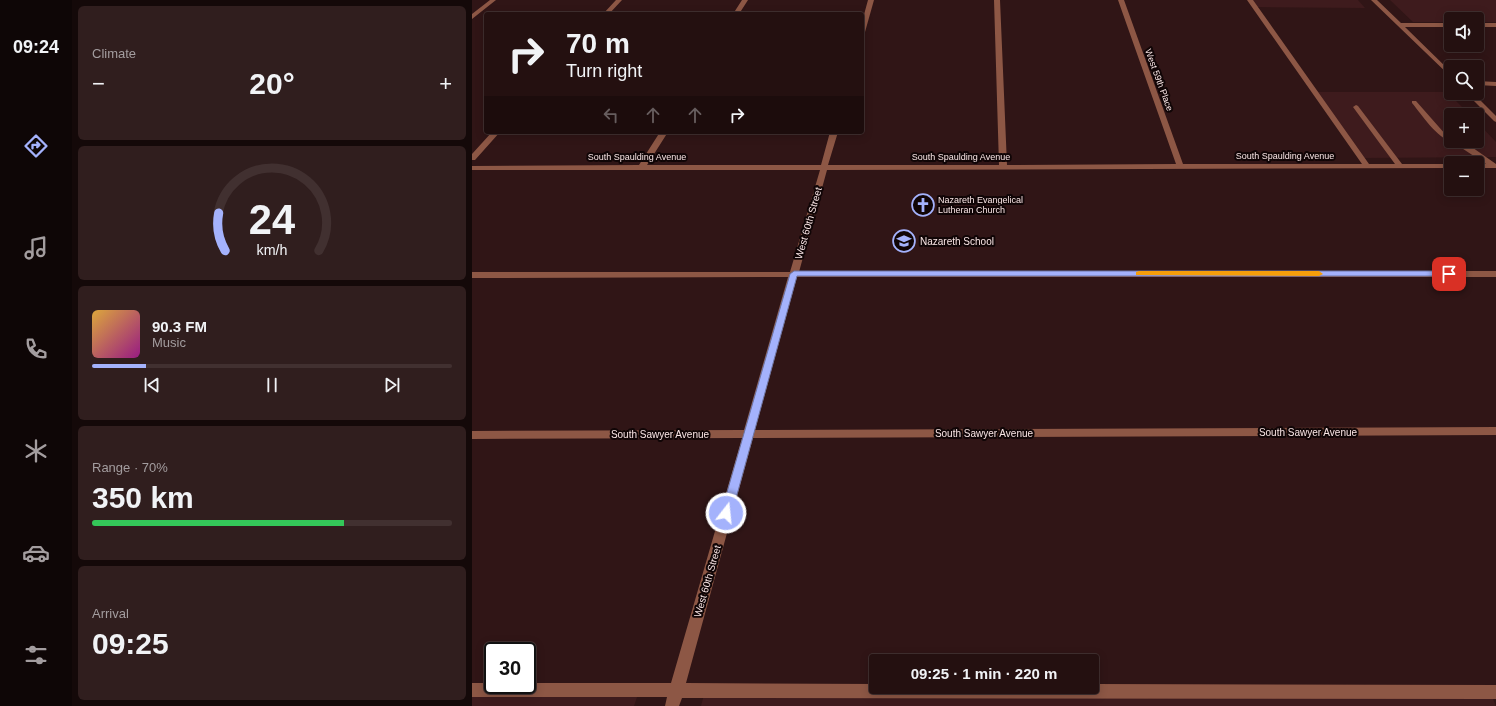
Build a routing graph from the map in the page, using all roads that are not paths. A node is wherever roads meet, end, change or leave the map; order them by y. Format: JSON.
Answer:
{"nodes":[{"id":1,"x":493,"y":0,"type":"edge"},
{"id":2,"x":619,"y":0,"type":"edge"},
{"id":3,"x":745,"y":0,"type":"edge"},
{"id":4,"x":871,"y":0,"type":"edge"},
{"id":5,"x":997,"y":0,"type":"edge"},
{"id":6,"x":1121,"y":0,"type":"edge"},
{"id":7,"x":1250,"y":0,"type":"edge"},
{"id":8,"x":1374,"y":0,"type":"edge"},
{"id":9,"x":608,"y":12,"type":"edge"},
{"id":10,"x":737,"y":12,"type":"edge"},
{"id":11,"x":472,"y":17,"type":"edge"},
{"id":12,"x":864,"y":25,"type":"edge"},
{"id":13,"x":1400,"y":25,"type":"junction"},
{"id":14,"x":1444,"y":25,"type":"edge"},
{"id":15,"x":1484,"y":25,"type":"edge"},
{"id":16,"x":1496,"y":25,"type":"edge"},
{"id":17,"x":1444,"y":69,"type":"edge"},
{"id":18,"x":1484,"y":84,"type":"edge"},
{"id":19,"x":1496,"y":84,"type":"edge"},
{"id":20,"x":1476,"y":100,"type":"edge"},
{"id":21,"x":1414,"y":102,"type":"dead end"},
{"id":22,"x":1356,"y":107,"type":"dead end"},
{"id":23,"x":1496,"y":120,"type":"edge"},
{"id":24,"x":494,"y":134,"type":"edge"},
{"id":25,"x":663,"y":134,"type":"edge"},
{"id":26,"x":833,"y":134,"type":"edge"},
{"id":27,"x":1444,"y":136,"type":"edge"},
{"id":28,"x":1468,"y":148,"type":"edge"},
{"id":29,"x":472,"y":158,"type":"edge"},
{"id":30,"x":1180,"y":166,"type":"junction"},
{"id":31,"x":1367,"y":166,"type":"junction"},
{"id":32,"x":1400,"y":166,"type":"junction"},
{"id":33,"x":1444,"y":166,"type":"edge"},
{"id":34,"x":1484,"y":166,"type":"edge"},
{"id":35,"x":1495,"y":166,"type":"edge"},
{"id":36,"x":642,"y":167,"type":"junction"},
{"id":37,"x":824,"y":167,"type":"junction"},
{"id":38,"x":1003,"y":167,"type":"junction"},
{"id":39,"x":472,"y":168,"type":"edge"},
{"id":40,"x":794,"y":274,"type":"junction"},
{"id":41,"x":1496,"y":274,"type":"edge"},
{"id":42,"x":472,"y":275,"type":"edge"},
{"id":43,"x":1496,"y":431,"type":"edge"},
{"id":44,"x":749,"y":434,"type":"junction"},
{"id":45,"x":472,"y":435,"type":"edge"},
{"id":46,"x":472,"y":690,"type":"edge"},
{"id":47,"x":676,"y":691,"type":"junction"},
{"id":48,"x":1496,"y":692,"type":"edge"},
{"id":49,"x":672,"y":706,"type":"edge"}],
"edges":[{"from":1,"to":11,"type":"street"},
{"from":2,"to":9,"type":"street"},
{"from":3,"to":10,"type":"street"},
{"from":4,"to":12,"type":"street"},
{"from":5,"to":38,"type":"street"},
{"from":6,"to":30,"type":"street","name":"West 59th Place"},
{"from":7,"to":31,"type":"street"},
{"from":8,"to":13,"type":"street"},
{"from":13,"to":14,"type":"street"},
{"from":13,"to":17,"type":"street"},
{"from":15,"to":16,"type":"street"},
{"from":18,"to":19,"type":"street"},
{"from":20,"to":23,"type":"street"},
{"from":21,"to":27,"type":"street"},
{"from":22,"to":32,"type":"street"},
{"from":24,"to":29,"type":"street"},
{"from":25,"to":36,"type":"street"},
{"from":26,"to":37,"type":"street","name":"West 60th Street"},
{"from":28,"to":35,"type":"street"},
{"from":30,"to":31,"type":"street","name":"South Spaulding Avenue"},
{"from":30,"to":38,"type":"street","name":"South Spaulding Avenue"},
{"from":31,"to":32,"type":"street","name":"South Spaulding Avenue"},
{"from":32,"to":33,"type":"street","name":"South Spaulding Avenue"},
{"from":34,"to":35,"type":"street"},
{"from":36,"to":37,"type":"street","name":"South Spaulding Avenue"},
{"from":36,"to":39,"type":"street","name":"South Spaulding Avenue"},
{"from":37,"to":38,"type":"street","name":"South Spaulding Avenue"},
{"from":37,"to":40,"type":"street","name":"West 60th Street"},
{"from":40,"to":41,"type":"street"},
{"from":40,"to":42,"type":"street"},
{"from":40,"to":44,"type":"street","name":"West 60th Street"},
{"from":43,"to":44,"type":"street","name":"South Sawyer Avenue"},
{"from":44,"to":45,"type":"street","name":"South Sawyer Avenue"},
{"from":44,"to":47,"type":"street","name":"West 60th Street"},
{"from":46,"to":47,"type":"street"},
{"from":47,"to":48,"type":"street"},
{"from":47,"to":49,"type":"street","name":"West 60th Street"}]}
